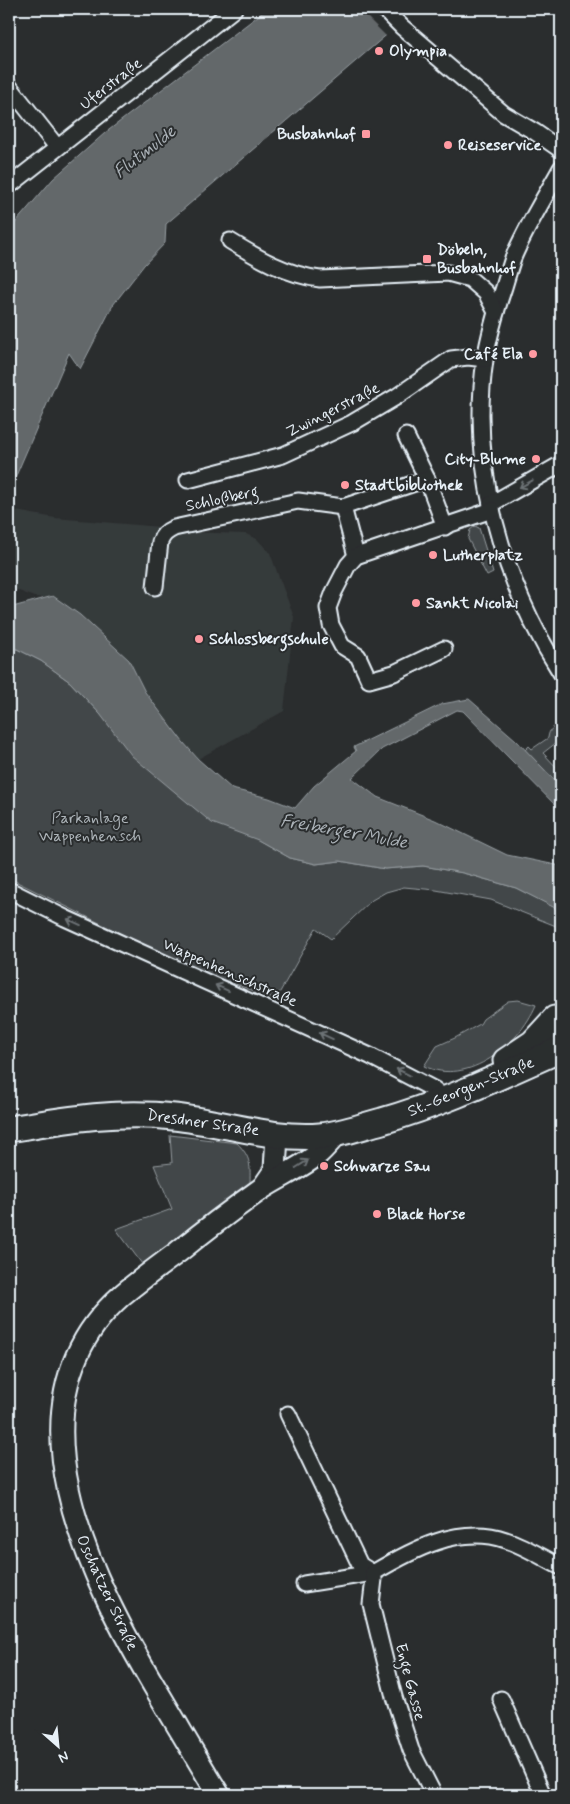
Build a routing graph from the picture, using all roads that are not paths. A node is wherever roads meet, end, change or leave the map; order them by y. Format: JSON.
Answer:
{"nodes":[{"id":1,"x":234,"y":9,"type":"edge"},
{"id":2,"x":384,"y":9,"type":"edge"},
{"id":3,"x":9,"y":86,"type":"edge"},
{"id":4,"x":58,"y":147,"type":"junction"},
{"id":5,"x":561,"y":150,"type":"edge"},
{"id":6,"x":561,"y":168,"type":"edge"},
{"id":7,"x":9,"y":186,"type":"edge"},
{"id":8,"x":230,"y":241,"type":"dead end"},
{"id":9,"x":496,"y":312,"type":"junction"},
{"id":10,"x":485,"y":360,"type":"junction"},
{"id":11,"x":406,"y":436,"type":"dead end"},
{"id":12,"x":561,"y":464,"type":"edge"},
{"id":13,"x":427,"y":479,"type":"junction"},
{"id":14,"x":188,"y":480,"type":"dead end"},
{"id":15,"x":343,"y":507,"type":"junction"},
{"id":16,"x":491,"y":507,"type":"junction"},
{"id":17,"x":445,"y":527,"type":"junction"},
{"id":18,"x":356,"y":556,"type":"junction"},
{"id":19,"x":155,"y":587,"type":"dead end"},
{"id":20,"x":444,"y":649,"type":"dead end"},
{"id":21,"x":561,"y":673,"type":"edge"},
{"id":22,"x":9,"y":890,"type":"edge"},
{"id":23,"x":559,"y":1018,"type":"edge"},
{"id":24,"x":561,"y":1049,"type":"edge"},
{"id":25,"x":435,"y":1090,"type":"junction"},
{"id":26,"x":380,"y":1121,"type":"junction"},
{"id":27,"x":9,"y":1130,"type":"edge"},
{"id":28,"x":338,"y":1133,"type":"junction"},
{"id":29,"x":277,"y":1135,"type":"junction"},
{"id":30,"x":262,"y":1188,"type":"junction"},
{"id":31,"x":288,"y":1414,"type":"dead end"},
{"id":32,"x":561,"y":1567,"type":"edge"},
{"id":33,"x":373,"y":1573,"type":"junction"},
{"id":34,"x":304,"y":1584,"type":"dead end"},
{"id":35,"x":500,"y":1699,"type":"dead end"},
{"id":36,"x":219,"y":1795,"type":"edge"},
{"id":37,"x":434,"y":1795,"type":"edge"},
{"id":38,"x":543,"y":1795,"type":"edge"}],
"edges":[{"from":1,"to":4,"type":"street","name":"Uferstraße"},
{"from":2,"to":5,"type":"street"},
{"from":3,"to":4,"type":"street"},
{"from":4,"to":7,"type":"street","name":"Uferstraße"},
{"from":6,"to":9,"type":"street"},
{"from":8,"to":9,"type":"street"},
{"from":9,"to":10,"type":"street"},
{"from":10,"to":14,"type":"street","name":"Zwingerstraße"},
{"from":10,"to":16,"type":"street"},
{"from":11,"to":13,"type":"street"},
{"from":12,"to":16,"type":"street","one_way":true},
{"from":13,"to":15,"type":"street"},
{"from":13,"to":17,"type":"street"},
{"from":15,"to":18,"type":"street"},
{"from":15,"to":19,"type":"street","name":"Schloßberg"},
{"from":16,"to":17,"type":"street"},
{"from":16,"to":21,"type":"street"},
{"from":17,"to":18,"type":"street"},
{"from":18,"to":20,"type":"street"},
{"from":25,"to":22,"type":"street","name":"Wappenhenschstraße","one_way":true},
{"from":23,"to":25,"type":"main road","name":"St.-Georgen-Straße"},
{"from":24,"to":26,"type":"main road","name":"St.-Georgen-Straße"},
{"from":25,"to":26,"type":"main road","name":"St.-Georgen-Straße"},
{"from":26,"to":28,"type":"main road","name":"St.-Georgen-Straße"},
{"from":27,"to":29,"type":"main road","name":"Dresdner Straße"},
{"from":28,"to":29,"type":"main road","name":"Dresdner Straße"},
{"from":30,"to":28,"type":"main road","name":"Oschatzer Straße","one_way":true},
{"from":29,"to":30,"type":"main road","name":"Oschatzer Straße"},
{"from":30,"to":36,"type":"main road","name":"Oschatzer Straße"},
{"from":31,"to":33,"type":"street"},
{"from":32,"to":33,"type":"street"},
{"from":33,"to":34,"type":"street"},
{"from":33,"to":37,"type":"street","name":"Enge Gasse"},
{"from":35,"to":38,"type":"street"}]}
